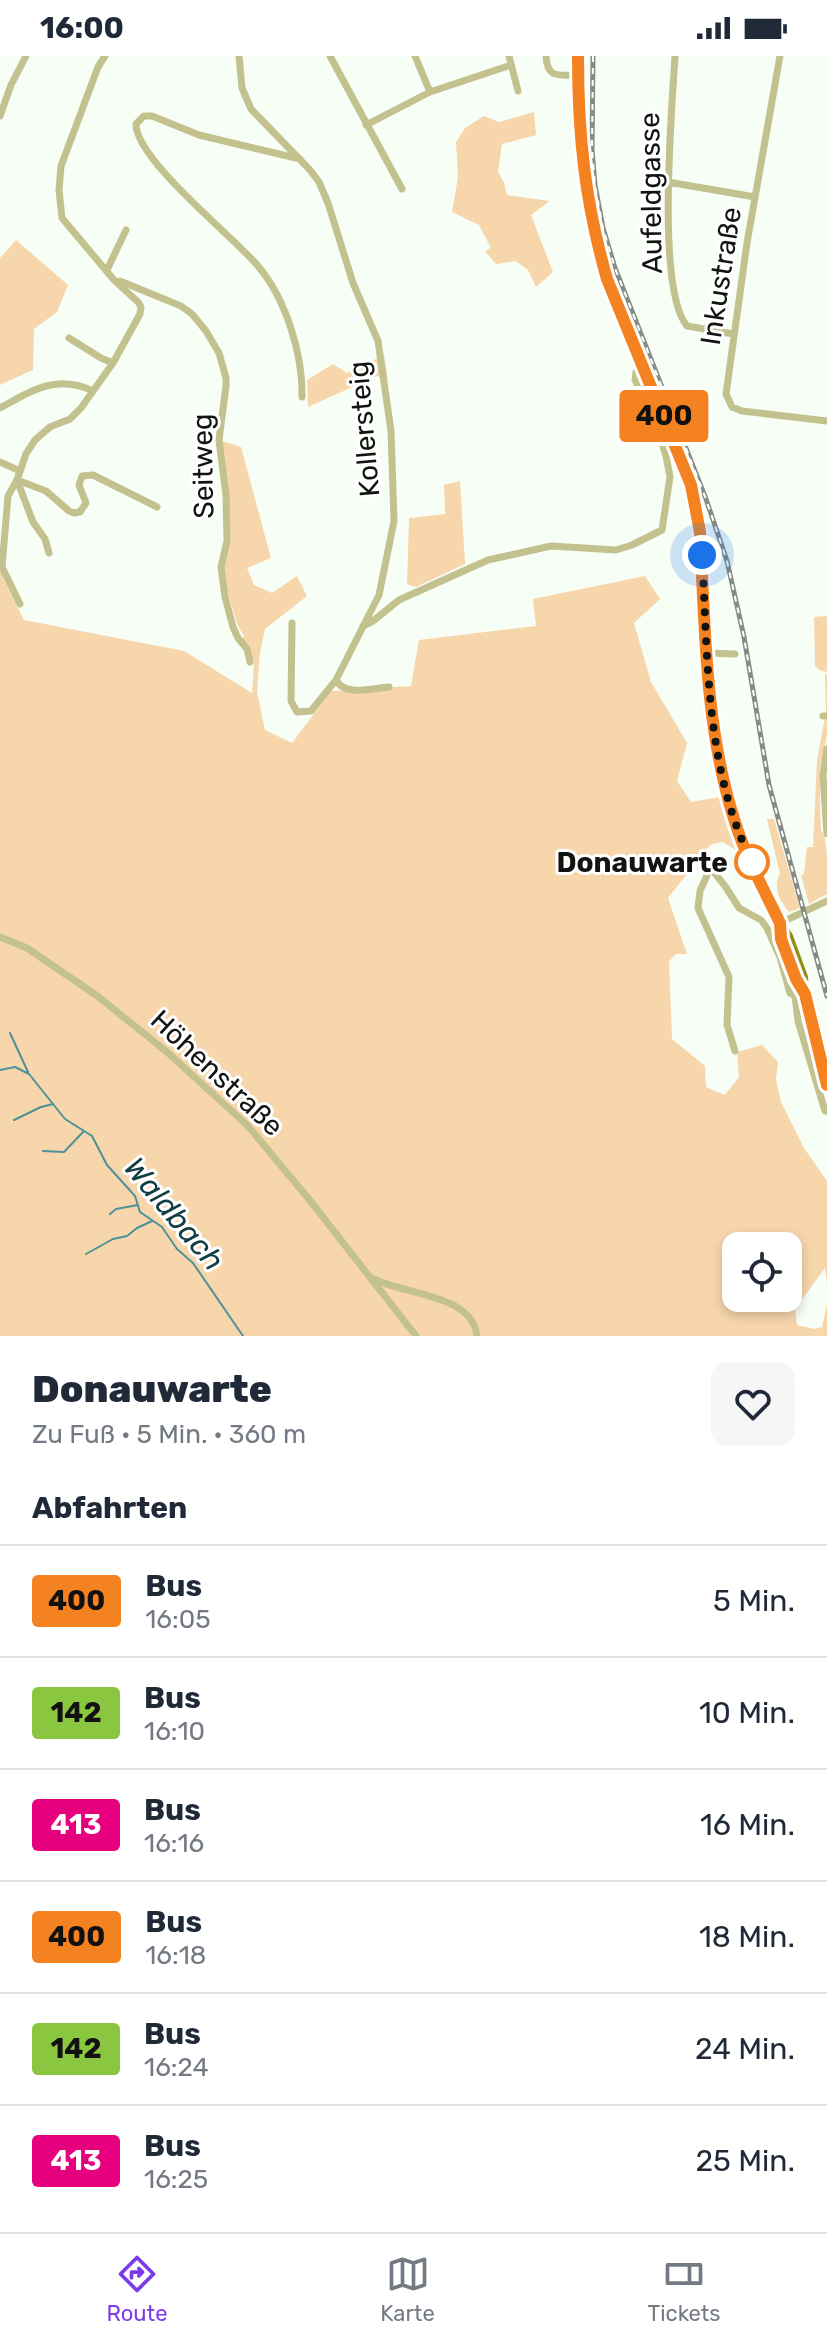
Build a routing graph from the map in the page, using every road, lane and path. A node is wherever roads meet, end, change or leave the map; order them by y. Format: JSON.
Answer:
{"nodes":[{"id":1,"x":26,"y":56,"type":"edge"},
{"id":2,"x":105,"y":56,"type":"edge"},
{"id":3,"x":239,"y":56,"type":"edge"},
{"id":4,"x":330,"y":56,"type":"edge"},
{"id":5,"x":415,"y":56,"type":"edge"},
{"id":6,"x":546,"y":56,"type":"edge"},
{"id":7,"x":578,"y":56,"type":"edge"},
{"id":8,"x":675,"y":56,"type":"edge"},
{"id":9,"x":780,"y":56,"type":"edge"},
{"id":10,"x":510,"y":60,"type":"edge"},
{"id":11,"x":578,"y":75,"type":"junction"},
{"id":12,"x":518,"y":91,"type":"dead end"},
{"id":13,"x":430,"y":92,"type":"junction"},
{"id":14,"x":0,"y":116,"type":"edge"},
{"id":15,"x":366,"y":125,"type":"junction"},
{"id":16,"x":300,"y":159,"type":"junction"},
{"id":17,"x":668,"y":182,"type":"junction"},
{"id":18,"x":402,"y":189,"type":"dead end"},
{"id":19,"x":755,"y":197,"type":"junction"},
{"id":20,"x":126,"y":230,"type":"dead end"},
{"id":21,"x":109,"y":273,"type":"junction"},
{"id":22,"x":734,"y":334,"type":"junction"},
{"id":23,"x":69,"y":338,"type":"dead end"},
{"id":24,"x":113,"y":363,"type":"junction"},
{"id":25,"x":643,"y":365,"type":"junction"},
{"id":26,"x":93,"y":391,"type":"junction"},
{"id":27,"x":302,"y":397,"type":"dead end"},
{"id":28,"x":0,"y":408,"type":"edge"},
{"id":29,"x":827,"y":421,"type":"edge"},
{"id":30,"x":0,"y":462,"type":"edge"},
{"id":31,"x":20,"y":471,"type":"junction"},
{"id":32,"x":17,"y":480,"type":"junction"},
{"id":33,"x":4,"y":497,"type":"edge"},
{"id":34,"x":157,"y":507,"type":"dead end"},
{"id":35,"x":49,"y":553,"type":"dead end"},
{"id":36,"x":20,"y":604,"type":"dead end"},
{"id":37,"x":292,"y":623,"type":"dead end"},
{"id":38,"x":363,"y":626,"type":"junction"},
{"id":39,"x":707,"y":653,"type":"junction"},
{"id":40,"x":735,"y":654,"type":"dead end"},
{"id":41,"x":250,"y":662,"type":"dead end"},
{"id":42,"x":336,"y":680,"type":"junction"},
{"id":43,"x":389,"y":687,"type":"dead end"},
{"id":44,"x":827,"y":749,"type":"edge"},
{"id":45,"x":827,"y":834,"type":"edge"},
{"id":46,"x":827,"y":901,"type":"edge"},
{"id":47,"x":780,"y":923,"type":"junction"},
{"id":48,"x":0,"y":937,"type":"edge"},
{"id":49,"x":800,"y":995,"type":"junction"},
{"id":50,"x":735,"y":1051,"type":"dead end"},
{"id":51,"x":827,"y":1085,"type":"edge"},
{"id":52,"x":827,"y":1111,"type":"edge"},
{"id":53,"x":372,"y":1278,"type":"junction"},
{"id":54,"x":416,"y":1336,"type":"edge"},
{"id":55,"x":477,"y":1336,"type":"edge"}],
"edges":[{"from":1,"to":14,"type":"street"},
{"from":2,"to":21,"type":"street"},
{"from":3,"to":16,"type":"street","name":"Kollersteig"},
{"from":4,"to":15,"type":"street"},
{"from":5,"to":13,"type":"street"},
{"from":6,"to":11,"type":"street"},
{"from":7,"to":11,"type":"main road"},
{"from":8,"to":17,"type":"street","name":"Aufeldgasse"},
{"from":9,"to":19,"type":"street","name":"Inkustraße"},
{"from":10,"to":12,"type":"street"},
{"from":10,"to":13,"type":"street"},
{"from":11,"to":25,"type":"main road"},
{"from":13,"to":15,"type":"street"},
{"from":15,"to":18,"type":"street"},
{"from":16,"to":27,"type":"street"},
{"from":16,"to":38,"type":"street","name":"Kollersteig"},
{"from":17,"to":19,"type":"street"},
{"from":17,"to":22,"type":"street","name":"Aufeldgasse"},
{"from":19,"to":22,"type":"street","name":"Inkustraße"},
{"from":20,"to":21,"type":"street"},
{"from":21,"to":24,"type":"street"},
{"from":21,"to":41,"type":"street","name":"Seitweg"},
{"from":22,"to":29,"type":"street","name":"Inkustraße"},
{"from":23,"to":24,"type":"street"},
{"from":24,"to":26,"type":"street"},
{"from":25,"to":38,"type":"street"},
{"from":25,"to":39,"type":"main road"},
{"from":26,"to":28,"type":"street"},
{"from":26,"to":31,"type":"street"},
{"from":30,"to":31,"type":"street"},
{"from":31,"to":32,"type":"street"},
{"from":32,"to":33,"type":"street"},
{"from":32,"to":34,"type":"street"},
{"from":32,"to":35,"type":"street"},
{"from":33,"to":36,"type":"street"},
{"from":37,"to":42,"type":"street","name":"Kollersteig"},
{"from":38,"to":42,"type":"street","name":"Kollersteig"},
{"from":39,"to":40,"type":"street"},
{"from":39,"to":47,"type":"main road"},
{"from":42,"to":43,"type":"street"},
{"from":44,"to":45,"type":"street"},
{"from":46,"to":47,"type":"street"},
{"from":47,"to":49,"type":"main road"},
{"from":48,"to":53,"type":"street","name":"Höhenstraße"},
{"from":49,"to":50,"type":"street"},
{"from":49,"to":51,"type":"main road"},
{"from":49,"to":52,"type":"street"},
{"from":53,"to":54,"type":"street","name":"Höhenstraße"},
{"from":53,"to":55,"type":"street"}]}
